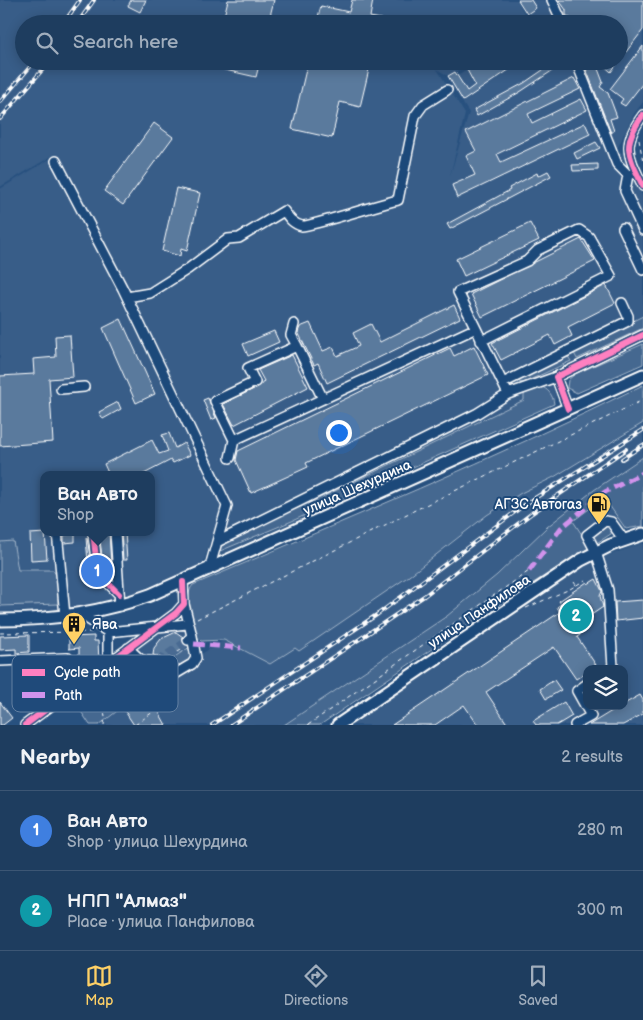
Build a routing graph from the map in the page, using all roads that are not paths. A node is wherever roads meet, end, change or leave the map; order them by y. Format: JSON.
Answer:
{"nodes":[{"id":1,"x":552,"y":0,"type":"edge"},
{"id":2,"x":559,"y":15,"type":"edge"},
{"id":3,"x":579,"y":70,"type":"edge"},
{"id":4,"x":447,"y":90,"type":"dead end"},
{"id":5,"x":643,"y":115,"type":"edge"},
{"id":6,"x":56,"y":161,"type":"dead end"},
{"id":7,"x":632,"y":174,"type":"junction"},
{"id":8,"x":643,"y":186,"type":"edge"},
{"id":9,"x":623,"y":228,"type":"dead end"},
{"id":10,"x":643,"y":230,"type":"edge"},
{"id":11,"x":643,"y":270,"type":"edge"},
{"id":12,"x":127,"y":296,"type":"junction"},
{"id":13,"x":622,"y":302,"type":"dead end"},
{"id":14,"x":294,"y":324,"type":"dead end"},
{"id":15,"x":474,"y":329,"type":"junction"},
{"id":16,"x":643,"y":335,"type":"edge"},
{"id":17,"x":481,"y":341,"type":"junction"},
{"id":18,"x":297,"y":346,"type":"junction"},
{"id":19,"x":643,"y":375,"type":"edge"},
{"id":20,"x":556,"y":377,"type":"junction"},
{"id":21,"x":503,"y":383,"type":"junction"},
{"id":22,"x":84,"y":387,"type":"dead end"},
{"id":23,"x":61,"y":389,"type":"dead end"},
{"id":24,"x":508,"y":394,"type":"junction"},
{"id":25,"x":323,"y":399,"type":"junction"},
{"id":26,"x":568,"y":409,"type":"junction"},
{"id":27,"x":234,"y":440,"type":"junction"},
{"id":28,"x":230,"y":458,"type":"dead end"},
{"id":29,"x":643,"y":534,"type":"edge"},
{"id":30,"x":57,"y":536,"type":"edge"},
{"id":31,"x":93,"y":536,"type":"edge"},
{"id":32,"x":115,"y":536,"type":"edge"},
{"id":33,"x":624,"y":540,"type":"junction"},
{"id":34,"x":217,"y":542,"type":"junction"},
{"id":35,"x":596,"y":552,"type":"junction"},
{"id":36,"x":209,"y":570,"type":"junction"},
{"id":37,"x":183,"y":582,"type":"junction"},
{"id":38,"x":119,"y":600,"type":"junction"},
{"id":39,"x":184,"y":604,"type":"junction"},
{"id":40,"x":80,"y":614,"type":"junction"},
{"id":41,"x":65,"y":616,"type":"junction"},
{"id":42,"x":0,"y":620,"type":"edge"},
{"id":43,"x":187,"y":624,"type":"junction"},
{"id":44,"x":156,"y":627,"type":"junction"},
{"id":45,"x":108,"y":632,"type":"junction"},
{"id":46,"x":128,"y":648,"type":"junction"},
{"id":47,"x":108,"y":655,"type":"edge"},
{"id":48,"x":118,"y":655,"type":"edge"},
{"id":49,"x":136,"y":655,"type":"edge"},
{"id":50,"x":613,"y":665,"type":"edge"},
{"id":51,"x":178,"y":672,"type":"edge"},
{"id":52,"x":583,"y":687,"type":"edge"},
{"id":53,"x":583,"y":702,"type":"edge"},
{"id":54,"x":588,"y":710,"type":"edge"},
{"id":55,"x":42,"y":712,"type":"edge"},
{"id":56,"x":25,"y":725,"type":"edge"},
{"id":57,"x":338,"y":725,"type":"edge"},
{"id":58,"x":575,"y":725,"type":"edge"}],
"edges":[{"from":1,"to":2,"type":"street"},
{"from":3,"to":7,"type":"street"},
{"from":4,"to":12,"type":"street"},
{"from":5,"to":7,"type":"street"},
{"from":6,"to":12,"type":"street"},
{"from":7,"to":8,"type":"street"},
{"from":7,"to":10,"type":"street"},
{"from":9,"to":11,"type":"street"},
{"from":12,"to":34,"type":"street"},
{"from":13,"to":21,"type":"street"},
{"from":14,"to":18,"type":"street"},
{"from":15,"to":17,"type":"street"},
{"from":15,"to":17,"type":"street"},
{"from":15,"to":25,"type":"street"},
{"from":16,"to":20,"type":"street"},
{"from":17,"to":21,"type":"street"},
{"from":18,"to":25,"type":"street"},
{"from":18,"to":27,"type":"street"},
{"from":19,"to":26,"type":"main road","name":"улица Шехурдина"},
{"from":20,"to":24,"type":"street"},
{"from":20,"to":26,"type":"street"},
{"from":21,"to":24,"type":"street"},
{"from":22,"to":23,"type":"street"},
{"from":24,"to":34,"type":"street"},
{"from":25,"to":27,"type":"street"},
{"from":26,"to":36,"type":"main road","name":"улица Шехурдина"},
{"from":27,"to":28,"type":"street"},
{"from":29,"to":33,"type":"main road","name":"улица Панфилова"},
{"from":30,"to":41,"type":"street"},
{"from":31,"to":38,"type":"street"},
{"from":32,"to":38,"type":"street"},
{"from":33,"to":35,"type":"main road","name":"улица Панфилова"},
{"from":33,"to":35,"type":"street"},
{"from":34,"to":36,"type":"street"},
{"from":35,"to":50,"type":"street"},
{"from":35,"to":57,"type":"main road","name":"улица Панфилова"},
{"from":36,"to":37,"type":"main road","name":"улица Шехурдина"},
{"from":37,"to":38,"type":"main road","name":"улица Шехурдина"},
{"from":37,"to":39,"type":"street"},
{"from":38,"to":40,"type":"main road","name":"улица Шехурдина"},
{"from":39,"to":43,"type":"street"},
{"from":39,"to":44,"type":"street"},
{"from":40,"to":41,"type":"main road","name":"улица Шехурдина"},
{"from":40,"to":45,"type":"street"},
{"from":41,"to":42,"type":"main road","name":"улица Шехурдина"},
{"from":43,"to":44,"type":"street"},
{"from":43,"to":51,"type":"street"},
{"from":44,"to":45,"type":"street"},
{"from":44,"to":46,"type":"street"},
{"from":45,"to":47,"type":"street"},
{"from":46,"to":48,"type":"street"},
{"from":46,"to":49,"type":"street"},
{"from":52,"to":53,"type":"street"},
{"from":54,"to":58,"type":"street"},
{"from":55,"to":56,"type":"street"}]}
